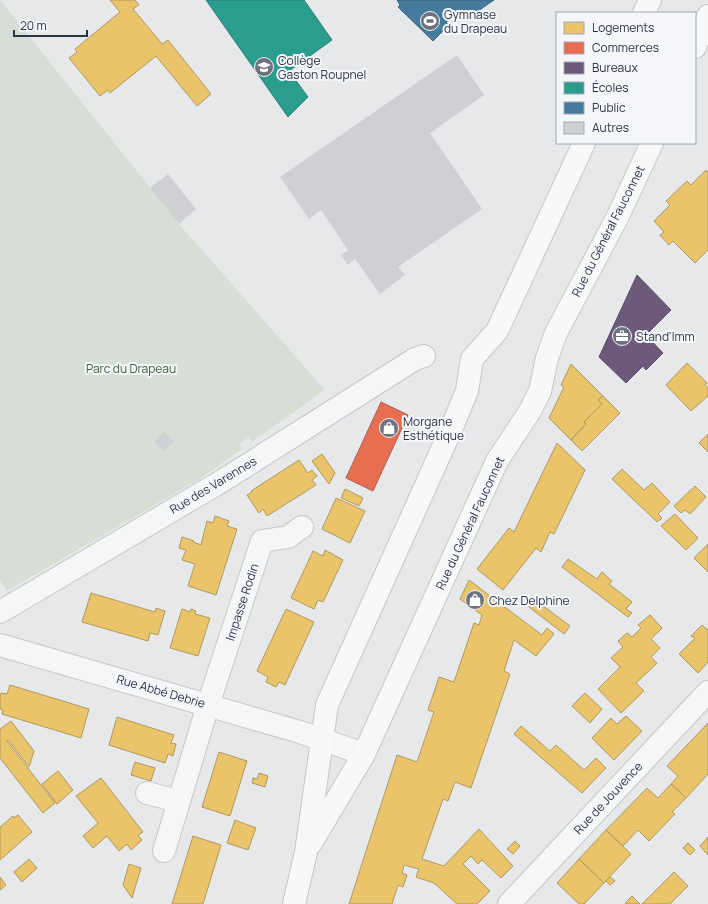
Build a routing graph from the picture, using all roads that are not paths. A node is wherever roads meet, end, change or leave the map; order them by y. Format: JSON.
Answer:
{"nodes":[{"id":1,"x":650,"y":0,"type":"edge"},
{"id":2,"x":644,"y":12,"type":"edge"},
{"id":3,"x":708,"y":16,"type":"edge"},
{"id":4,"x":696,"y":45,"type":"edge"},
{"id":5,"x":584,"y":144,"type":"edge"},
{"id":6,"x":652,"y":144,"type":"edge"},
{"id":7,"x":424,"y":356,"type":"dead end"},
{"id":8,"x":302,"y":526,"type":"dead end"},
{"id":9,"x":0,"y":612,"type":"edge"},
{"id":10,"x":0,"y":645,"type":"edge"},
{"id":11,"x":708,"y":692,"type":"edge"},
{"id":12,"x":208,"y":705,"type":"junction"},
{"id":13,"x":321,"y":739,"type":"junction"},
{"id":14,"x":364,"y":754,"type":"junction"},
{"id":15,"x":147,"y":794,"type":"dead end"},
{"id":16,"x":178,"y":801,"type":"junction"},
{"id":17,"x":164,"y":851,"type":"dead end"},
{"id":18,"x":306,"y":852,"type":"junction"},
{"id":19,"x":294,"y":904,"type":"edge"},
{"id":20,"x":509,"y":904,"type":"edge"}],
"edges":[{"from":1,"to":2,"type":"main road"},
{"from":3,"to":4,"type":"main road"},
{"from":5,"to":13,"type":"main road","name":"Rue du Général Fauconnet"},
{"from":6,"to":14,"type":"main road","name":"Rue du Général Fauconnet"},
{"from":7,"to":9,"type":"street","name":"Rue des Varennes"},
{"from":8,"to":12,"type":"street","name":"Impasse Rodin"},
{"from":10,"to":12,"type":"street","name":"Rue Abbé Debrie"},
{"from":11,"to":20,"type":"street","name":"Rue de Jouvence"},
{"from":12,"to":13,"type":"street","name":"Rue Abbé Debrie"},
{"from":12,"to":16,"type":"street"},
{"from":13,"to":14,"type":"street"},
{"from":13,"to":18,"type":"main road","name":"Rue du Général Fauconnet"},
{"from":14,"to":18,"type":"main road","name":"Rue du Général Fauconnet"},
{"from":15,"to":16,"type":"street"},
{"from":16,"to":17,"type":"street"},
{"from":18,"to":19,"type":"main road","name":"Rue du Général Fauconnet"}]}
